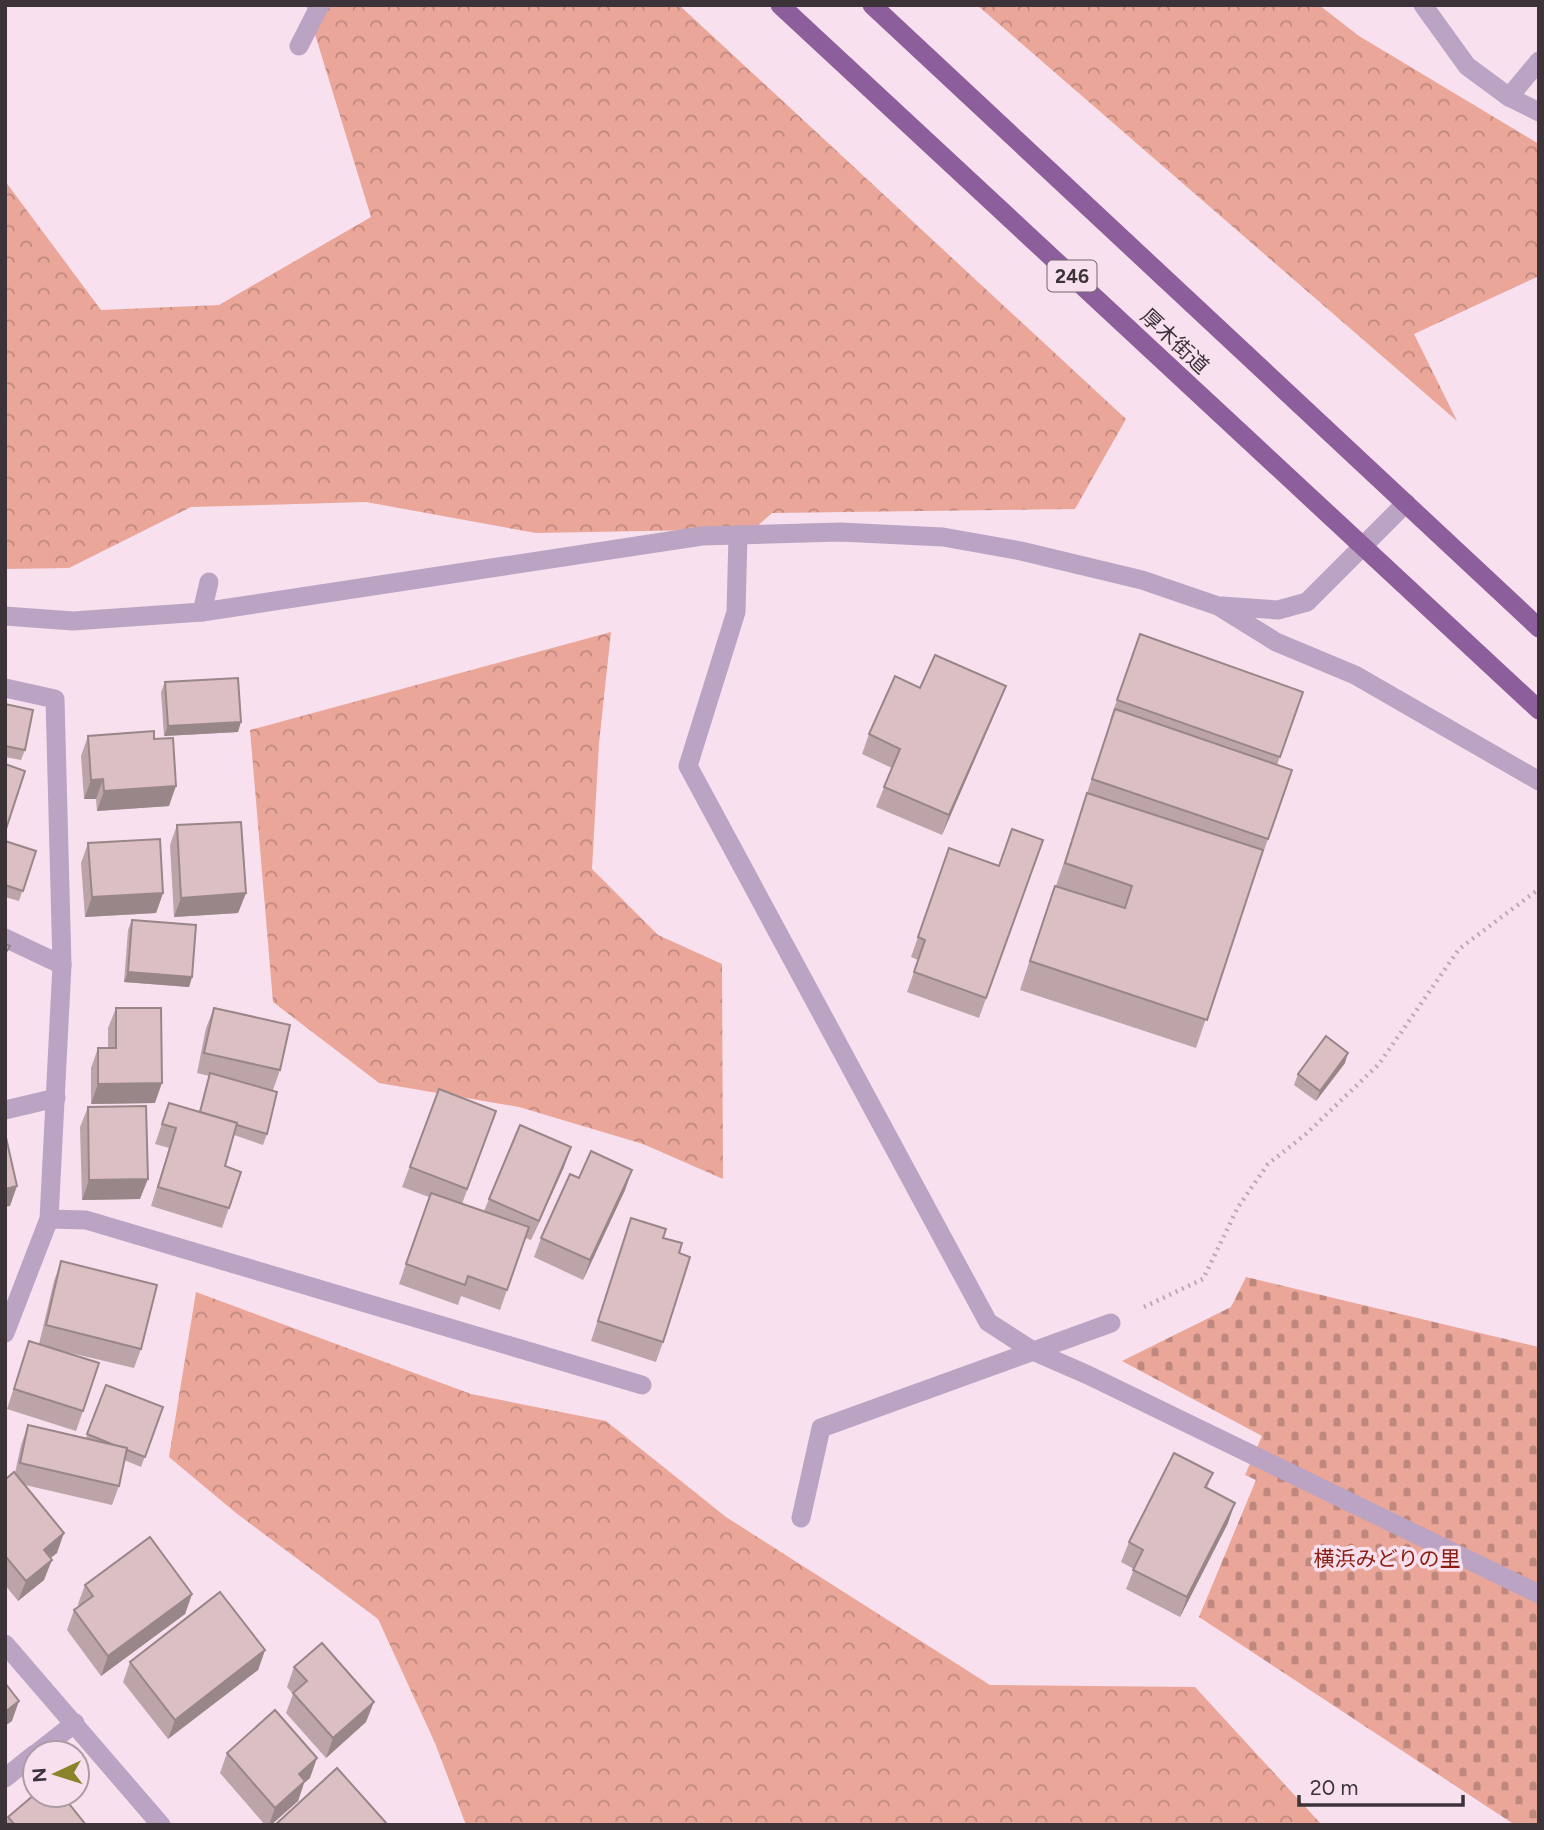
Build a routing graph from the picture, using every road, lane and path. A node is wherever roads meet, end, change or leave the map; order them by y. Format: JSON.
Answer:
{"nodes":[{"id":1,"x":320,"y":5,"type":"edge"},
{"id":2,"x":780,"y":5,"type":"edge"},
{"id":3,"x":872,"y":5,"type":"edge"},
{"id":4,"x":1423,"y":5,"type":"edge"},
{"id":5,"x":299,"y":46,"type":"dead end"},
{"id":6,"x":1539,"y":61,"type":"edge"},
{"id":7,"x":1509,"y":97,"type":"junction"},
{"id":8,"x":1539,"y":112,"type":"edge"},
{"id":9,"x":1406,"y":503,"type":"junction"},
{"id":10,"x":738,"y":535,"type":"junction"},
{"id":11,"x":1363,"y":547,"type":"junction"},
{"id":12,"x":209,"y":582,"type":"dead end"},
{"id":13,"x":1217,"y":606,"type":"junction"},
{"id":14,"x":202,"y":612,"type":"junction"},
{"id":15,"x":5,"y":616,"type":"edge"},
{"id":16,"x":1539,"y":628,"type":"edge"},
{"id":17,"x":5,"y":688,"type":"edge"},
{"id":18,"x":1539,"y":710,"type":"edge"},
{"id":19,"x":1539,"y":781,"type":"edge"},
{"id":20,"x":1539,"y":889,"type":"edge"},
{"id":21,"x":5,"y":937,"type":"edge"},
{"id":22,"x":62,"y":965,"type":"junction"},
{"id":23,"x":57,"y":1098,"type":"junction"},
{"id":24,"x":5,"y":1110,"type":"edge"},
{"id":25,"x":49,"y":1219,"type":"junction"},
{"id":26,"x":1111,"y":1323,"type":"joint"},
{"id":27,"x":5,"y":1333,"type":"edge"},
{"id":28,"x":1032,"y":1351,"type":"junction"},
{"id":29,"x":642,"y":1385,"type":"dead end"},
{"id":30,"x":801,"y":1518,"type":"dead end"},
{"id":31,"x":1539,"y":1594,"type":"edge"},
{"id":32,"x":5,"y":1644,"type":"edge"},
{"id":33,"x":75,"y":1723,"type":"junction"},
{"id":34,"x":55,"y":1739,"type":"edge"},
{"id":35,"x":21,"y":1766,"type":"edge"},
{"id":36,"x":5,"y":1778,"type":"edge"},
{"id":37,"x":161,"y":1825,"type":"edge"}],
"edges":[{"from":1,"to":5,"type":"street"},
{"from":2,"to":11,"type":"highway","name":"厚木街道","number":"246"},
{"from":3,"to":9,"type":"highway","name":"厚木街道"},
{"from":4,"to":7,"type":"street"},
{"from":6,"to":7,"type":"street"},
{"from":7,"to":8,"type":"street"},
{"from":9,"to":11,"type":"street"},
{"from":9,"to":16,"type":"highway","name":"厚木街道"},
{"from":10,"to":13,"type":"street"},
{"from":10,"to":14,"type":"street"},
{"from":10,"to":28,"type":"street"},
{"from":11,"to":13,"type":"street"},
{"from":11,"to":18,"type":"highway","name":"厚木街道","number":"246"},
{"from":12,"to":14,"type":"street"},
{"from":13,"to":19,"type":"street"},
{"from":14,"to":15,"type":"street"},
{"from":17,"to":22,"type":"street"},
{"from":20,"to":26,"type":"path"},
{"from":21,"to":22,"type":"street"},
{"from":22,"to":23,"type":"street"},
{"from":23,"to":24,"type":"street"},
{"from":23,"to":25,"type":"street"},
{"from":25,"to":27,"type":"street"},
{"from":25,"to":29,"type":"street"},
{"from":26,"to":28,"type":"street"},
{"from":28,"to":30,"type":"street"},
{"from":28,"to":31,"type":"street"},
{"from":32,"to":33,"type":"street"},
{"from":33,"to":34,"type":"street"},
{"from":33,"to":37,"type":"street"},
{"from":35,"to":36,"type":"street"}]}
